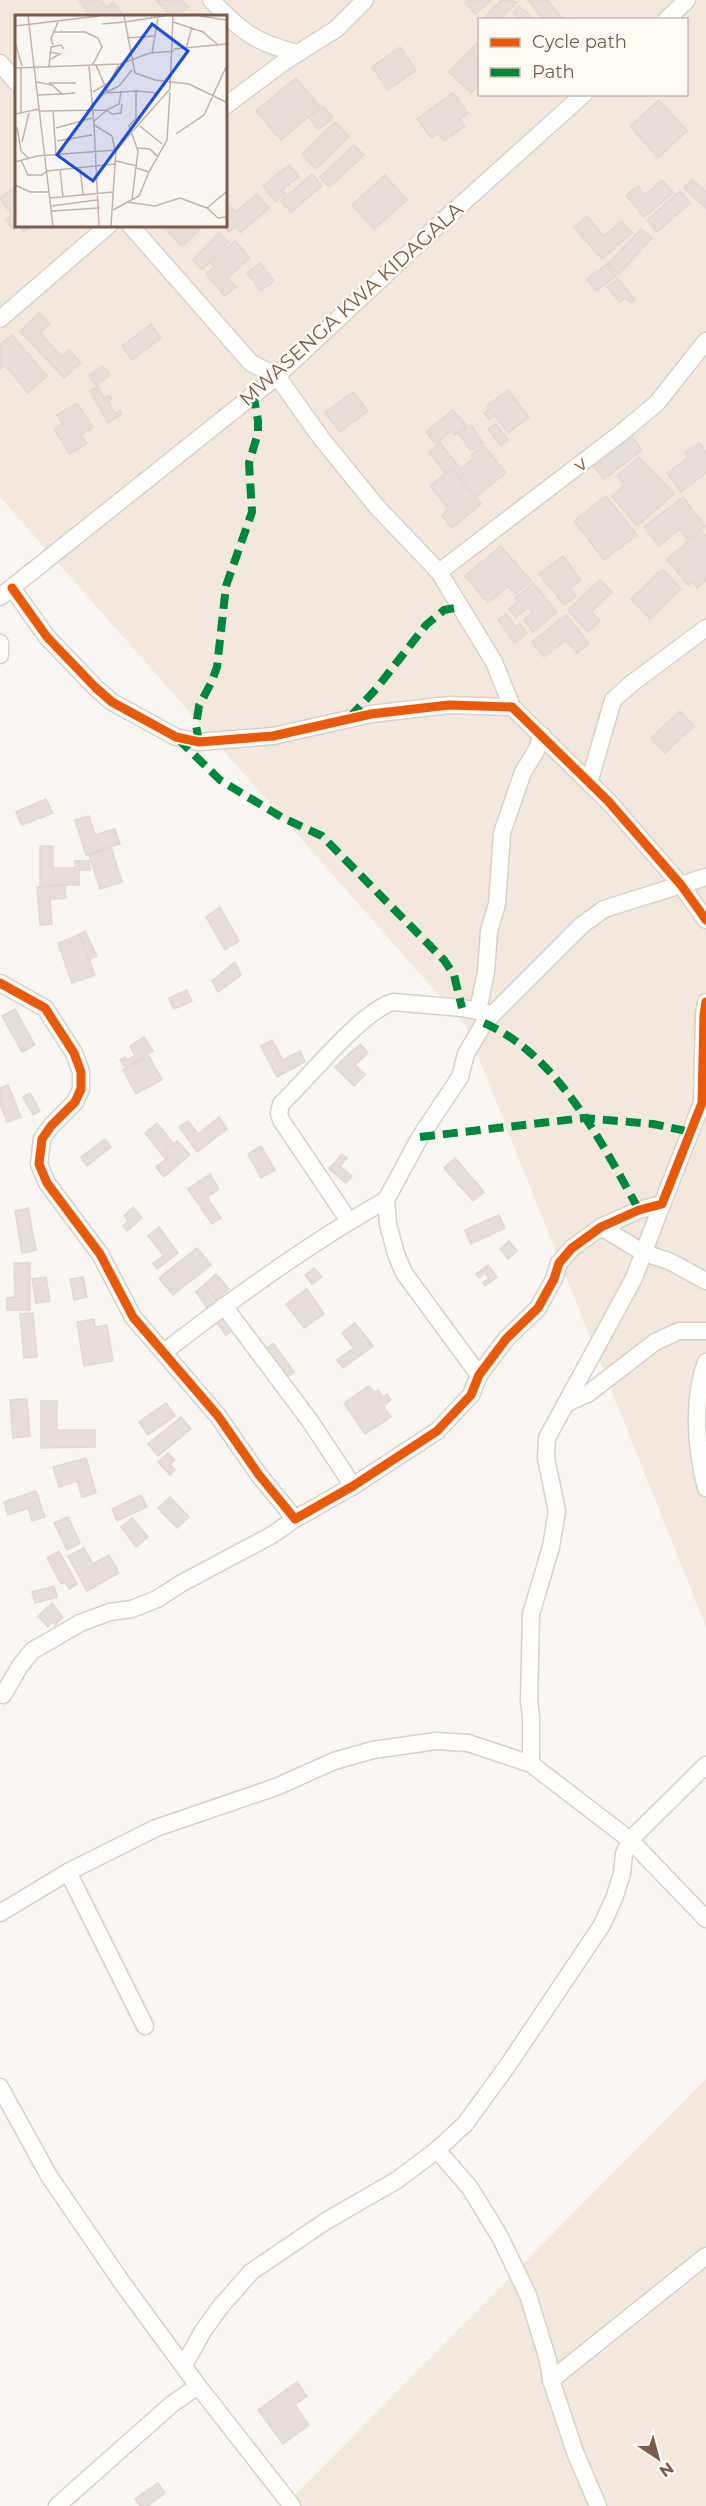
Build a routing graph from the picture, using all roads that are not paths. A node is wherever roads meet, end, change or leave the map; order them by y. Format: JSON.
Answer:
{"nodes":[{"id":1,"x":211,"y":0,"type":"edge"},
{"id":2,"x":365,"y":0,"type":"edge"},
{"id":3,"x":687,"y":0,"type":"edge"},
{"id":4,"x":668,"y":18,"type":"edge"},
{"id":5,"x":297,"y":53,"type":"junction"},
{"id":6,"x":0,"y":63,"type":"edge"},
{"id":7,"x":15,"y":81,"type":"edge"},
{"id":8,"x":582,"y":96,"type":"edge"},
{"id":9,"x":226,"y":105,"type":"edge"},
{"id":10,"x":108,"y":226,"type":"edge"},
{"id":11,"x":131,"y":226,"type":"edge"},
{"id":12,"x":0,"y":319,"type":"edge"},
{"id":13,"x":706,"y":341,"type":"edge"},
{"id":14,"x":277,"y":375,"type":"junction"},
{"id":15,"x":439,"y":572,"type":"junction"},
{"id":16,"x":6,"y":593,"type":"edge"},
{"id":17,"x":706,"y":628,"type":"edge"},
{"id":18,"x":0,"y":643,"type":"edge"},
{"id":19,"x":0,"y":655,"type":"edge"},
{"id":20,"x":512,"y":707,"type":"junction"},
{"id":21,"x":542,"y":735,"type":"junction"},
{"id":22,"x":589,"y":783,"type":"junction"},
{"id":23,"x":706,"y":877,"type":"edge"},
{"id":24,"x":681,"y":885,"type":"junction"},
{"id":25,"x":706,"y":920,"type":"edge"},
{"id":26,"x":0,"y":983,"type":"edge"},
{"id":27,"x":706,"y":1002,"type":"edge"},
{"id":28,"x":486,"y":1012,"type":"junction"},
{"id":29,"x":698,"y":1131,"type":"edge"},
{"id":30,"x":386,"y":1200,"type":"junction"},
{"id":31,"x":662,"y":1203,"type":"junction"},
{"id":32,"x":349,"y":1221,"type":"junction"},
{"id":33,"x":601,"y":1227,"type":"junction"},
{"id":34,"x":644,"y":1253,"type":"junction"},
{"id":35,"x":706,"y":1281,"type":"edge"},
{"id":36,"x":224,"y":1306,"type":"junction"},
{"id":37,"x":706,"y":1330,"type":"edge"},
{"id":38,"x":164,"y":1352,"type":"junction"},
{"id":39,"x":706,"y":1362,"type":"edge"},
{"id":40,"x":479,"y":1375,"type":"junction"},
{"id":41,"x":565,"y":1404,"type":"junction"},
{"id":42,"x":353,"y":1486,"type":"junction"},
{"id":43,"x":706,"y":1488,"type":"edge"},
{"id":44,"x":296,"y":1519,"type":"junction"},
{"id":45,"x":3,"y":1695,"type":"dead end"},
{"id":46,"x":531,"y":1764,"type":"junction"},
{"id":47,"x":706,"y":1766,"type":"edge"},
{"id":48,"x":630,"y":1840,"type":"junction"},
{"id":49,"x":68,"y":1872,"type":"junction"},
{"id":50,"x":0,"y":1913,"type":"edge"},
{"id":51,"x":706,"y":1919,"type":"edge"},
{"id":52,"x":145,"y":2026,"type":"dead end"},
{"id":53,"x":0,"y":2087,"type":"edge"},
{"id":54,"x":437,"y":2150,"type":"junction"},
{"id":55,"x":706,"y":2256,"type":"edge"},
{"id":56,"x":184,"y":2365,"type":"junction"},
{"id":57,"x":551,"y":2380,"type":"junction"},
{"id":58,"x":198,"y":2386,"type":"junction"},
{"id":59,"x":57,"y":2506,"type":"edge"},
{"id":60,"x":292,"y":2506,"type":"edge"},
{"id":61,"x":598,"y":2506,"type":"edge"}],
"edges":[{"from":1,"to":5,"type":"street"},
{"from":2,"to":5,"type":"street"},
{"from":3,"to":4,"type":"street"},
{"from":5,"to":9,"type":"street"},
{"from":6,"to":7,"type":"street"},
{"from":8,"to":14,"type":"street","name":"MWASENGA KWA KIDAGALA"},
{"from":10,"to":12,"type":"street"},
{"from":11,"to":14,"type":"street"},
{"from":13,"to":15,"type":"street","name":"v"},
{"from":14,"to":15,"type":"street"},
{"from":14,"to":16,"type":"street","name":"MWASENGA KWA KIDAGALA"},
{"from":15,"to":20,"type":"street"},
{"from":16,"to":20,"type":"street"},
{"from":17,"to":22,"type":"street"},
{"from":18,"to":19,"type":"street"},
{"from":20,"to":21,"type":"street"},
{"from":21,"to":22,"type":"street"},
{"from":21,"to":28,"type":"street"},
{"from":22,"to":24,"type":"street"},
{"from":23,"to":24,"type":"street"},
{"from":24,"to":25,"type":"street"},
{"from":24,"to":28,"type":"street"},
{"from":26,"to":38,"type":"street"},
{"from":27,"to":29,"type":"street"},
{"from":28,"to":30,"type":"street"},
{"from":28,"to":32,"type":"street"},
{"from":29,"to":31,"type":"street"},
{"from":30,"to":32,"type":"street"},
{"from":30,"to":40,"type":"street"},
{"from":31,"to":33,"type":"street"},
{"from":31,"to":34,"type":"street"},
{"from":32,"to":36,"type":"street"},
{"from":33,"to":34,"type":"street"},
{"from":33,"to":40,"type":"street"},
{"from":34,"to":35,"type":"street"},
{"from":34,"to":41,"type":"street"},
{"from":36,"to":38,"type":"street"},
{"from":36,"to":42,"type":"street"},
{"from":37,"to":41,"type":"street"},
{"from":38,"to":44,"type":"street"},
{"from":39,"to":43,"type":"street"},
{"from":40,"to":42,"type":"street"},
{"from":41,"to":46,"type":"street"},
{"from":42,"to":44,"type":"street"},
{"from":44,"to":45,"type":"street"},
{"from":46,"to":48,"type":"street"},
{"from":46,"to":49,"type":"street"},
{"from":47,"to":48,"type":"street"},
{"from":48,"to":51,"type":"street"},
{"from":48,"to":54,"type":"street"},
{"from":49,"to":50,"type":"street"},
{"from":49,"to":52,"type":"street"},
{"from":53,"to":56,"type":"street"},
{"from":54,"to":56,"type":"street"},
{"from":54,"to":57,"type":"street"},
{"from":55,"to":57,"type":"street"},
{"from":56,"to":58,"type":"street"},
{"from":57,"to":61,"type":"street"},
{"from":58,"to":59,"type":"street"},
{"from":58,"to":60,"type":"street"}]}
